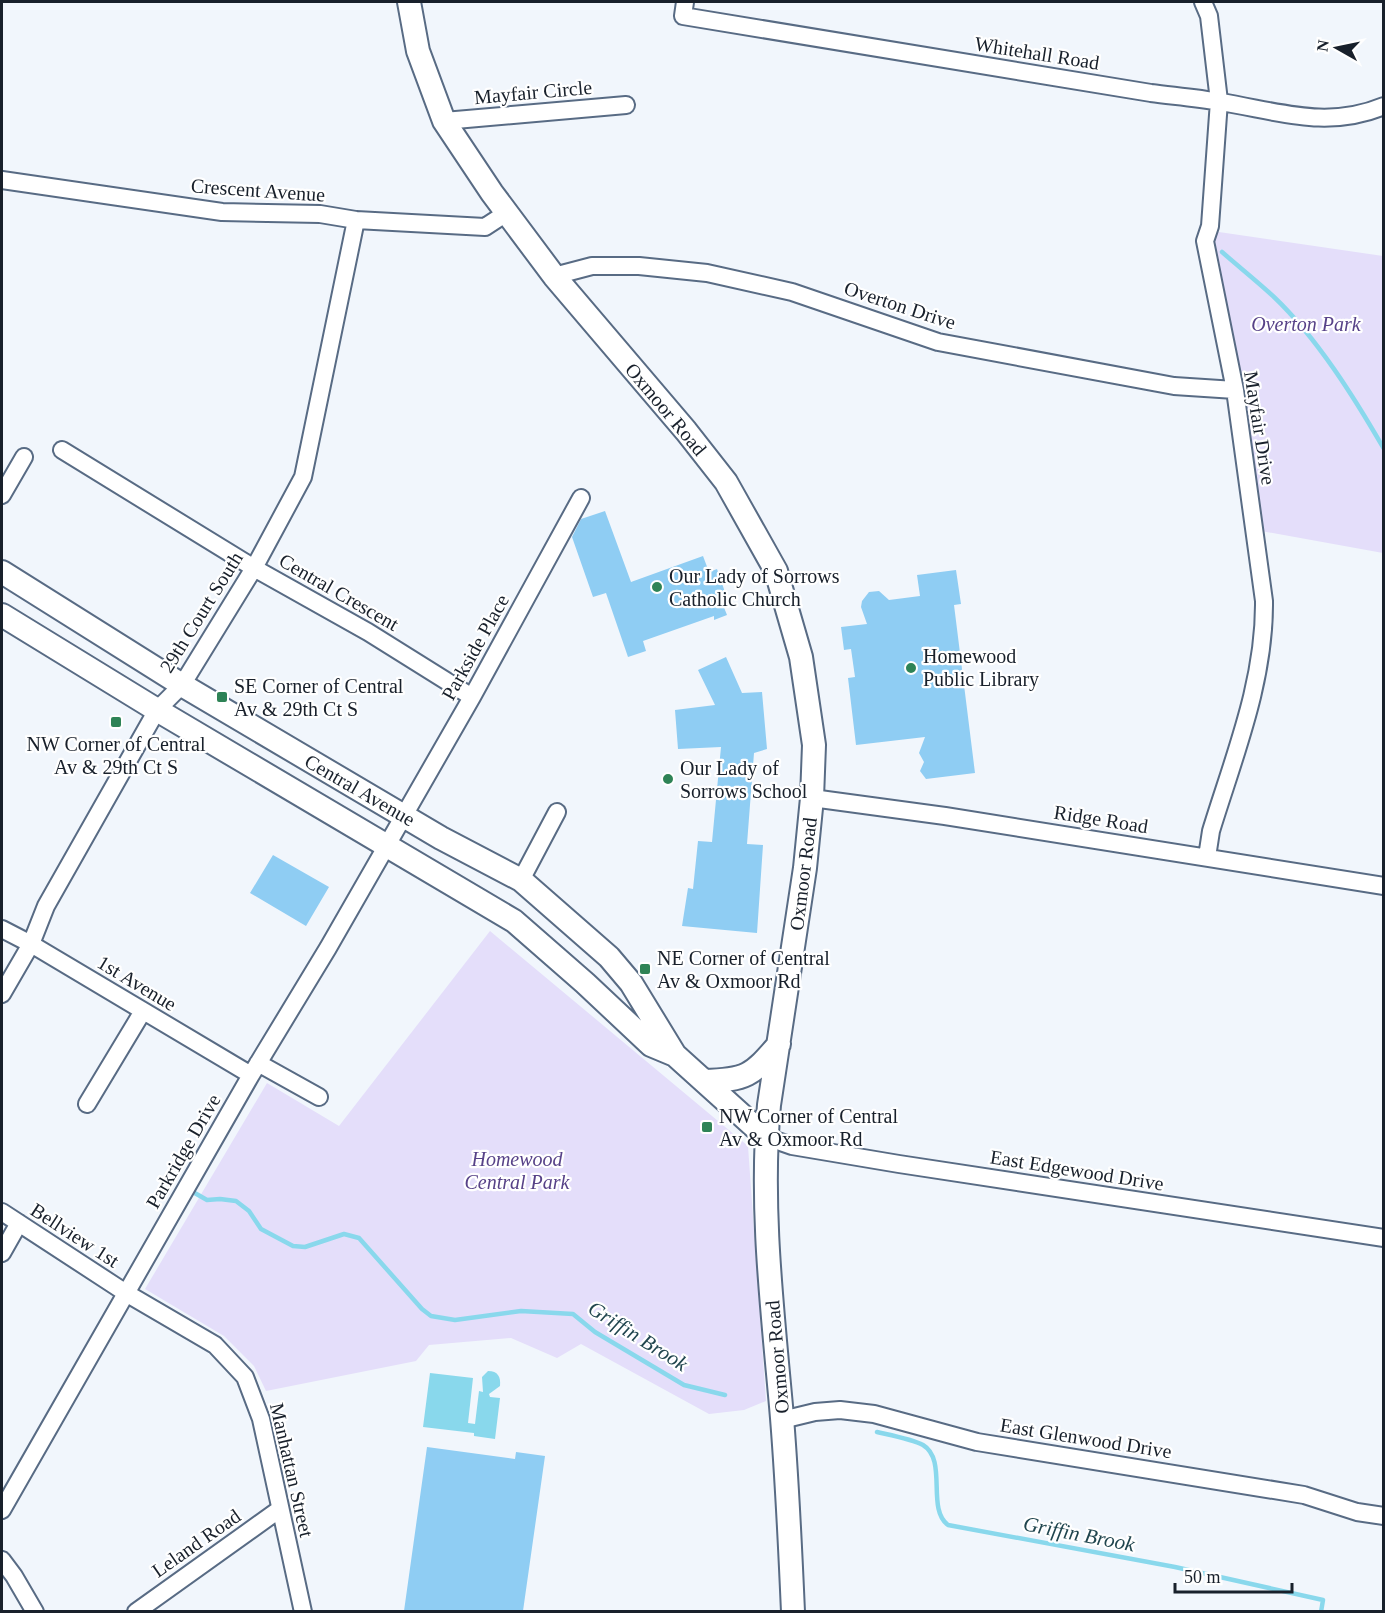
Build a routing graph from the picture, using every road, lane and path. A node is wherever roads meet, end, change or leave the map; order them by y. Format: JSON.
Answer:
{"nodes":[{"id":1,"x":409,"y":2,"type":"edge"},
{"id":2,"x":1203,"y":2,"type":"edge"},
{"id":3,"x":684,"y":9,"type":"edge"},
{"id":4,"x":1219,"y":101,"type":"junction"},
{"id":5,"x":626,"y":105,"type":"dead end"},
{"id":6,"x":1383,"y":106,"type":"edge"},
{"id":7,"x":444,"y":121,"type":"junction"},
{"id":8,"x":2,"y":180,"type":"edge"},
{"id":9,"x":508,"y":212,"type":"junction"},
{"id":10,"x":356,"y":220,"type":"junction"},
{"id":11,"x":554,"y":276,"type":"junction"},
{"id":12,"x":1235,"y":390,"type":"junction"},
{"id":13,"x":62,"y":450,"type":"dead end"},
{"id":14,"x":24,"y":457,"type":"dead end"},
{"id":15,"x":2,"y":495,"type":"edge"},
{"id":16,"x":581,"y":498,"type":"dead end"},
{"id":17,"x":254,"y":568,"type":"junction"},
{"id":18,"x":2,"y":572,"type":"edge"},
{"id":19,"x":2,"y":615,"type":"edge"},
{"id":20,"x":182,"y":685,"type":"junction"},
{"id":21,"x":472,"y":697,"type":"junction"},
{"id":22,"x":157,"y":710,"type":"junction"},
{"id":23,"x":812,"y":798,"type":"junction"},
{"id":24,"x":557,"y":812,"type":"dead end"},
{"id":25,"x":404,"y":815,"type":"junction"},
{"id":26,"x":387,"y":845,"type":"junction"},
{"id":27,"x":1207,"y":858,"type":"junction"},
{"id":28,"x":521,"y":880,"type":"junction"},
{"id":29,"x":1383,"y":886,"type":"edge"},
{"id":30,"x":2,"y":929,"type":"edge"},
{"id":31,"x":31,"y":944,"type":"junction"},
{"id":32,"x":2,"y":994,"type":"edge"},
{"id":33,"x":143,"y":1011,"type":"junction"},
{"id":34,"x":780,"y":1043,"type":"junction"},
{"id":35,"x":675,"y":1055,"type":"junction"},
{"id":36,"x":255,"y":1069,"type":"junction"},
{"id":37,"x":704,"y":1081,"type":"junction"},
{"id":38,"x":319,"y":1096,"type":"dead end"},
{"id":39,"x":87,"y":1104,"type":"dead end"},
{"id":40,"x":766,"y":1137,"type":"junction"},
{"id":41,"x":2,"y":1212,"type":"edge"},
{"id":42,"x":19,"y":1223,"type":"junction"},
{"id":43,"x":1383,"y":1238,"type":"edge"},
{"id":44,"x":2,"y":1253,"type":"edge"},
{"id":45,"x":126,"y":1293,"type":"junction"},
{"id":46,"x":782,"y":1420,"type":"junction"},
{"id":47,"x":280,"y":1509,"type":"junction"},
{"id":48,"x":2,"y":1510,"type":"edge"},
{"id":49,"x":1383,"y":1516,"type":"edge"},
{"id":50,"x":2,"y":1560,"type":"edge"},
{"id":51,"x":35,"y":1611,"type":"edge"},
{"id":52,"x":136,"y":1611,"type":"edge"},
{"id":53,"x":303,"y":1611,"type":"edge"},
{"id":54,"x":793,"y":1611,"type":"edge"}],
"edges":[{"from":1,"to":7,"type":"main road","name":"Oxmoor Road"},
{"from":2,"to":4,"type":"street","name":"Mayfair Drive"},
{"from":3,"to":4,"type":"street","name":"Whitehall Road"},
{"from":4,"to":6,"type":"street","name":"Whitehall Road"},
{"from":4,"to":12,"type":"street","name":"Mayfair Drive"},
{"from":5,"to":7,"type":"street","name":"Mayfair Circle"},
{"from":7,"to":9,"type":"main road","name":"Oxmoor Road"},
{"from":8,"to":10,"type":"street","name":"Crescent Avenue"},
{"from":9,"to":10,"type":"street","name":"Crescent Avenue"},
{"from":9,"to":11,"type":"main road","name":"Oxmoor Road"},
{"from":10,"to":17,"type":"street","name":"29th Court South"},
{"from":11,"to":12,"type":"street","name":"Overton Drive"},
{"from":11,"to":23,"type":"main road","name":"Oxmoor Road"},
{"from":12,"to":27,"type":"street","name":"Mayfair Drive"},
{"from":13,"to":17,"type":"street","name":"Central Crescent"},
{"from":14,"to":15,"type":"street"},
{"from":16,"to":21,"type":"street","name":"Parkside Place"},
{"from":17,"to":20,"type":"street","name":"29th Court South"},
{"from":17,"to":21,"type":"street","name":"Central Crescent"},
{"from":18,"to":20,"type":"main road","name":"Central Avenue"},
{"from":19,"to":22,"type":"main road","name":"Central Avenue"},
{"from":20,"to":22,"type":"street","name":"29th Court South"},
{"from":20,"to":25,"type":"main road","name":"Central Avenue"},
{"from":21,"to":25,"type":"street","name":"Parkside Place"},
{"from":22,"to":26,"type":"main road","name":"Central Avenue"},
{"from":22,"to":31,"type":"street","name":"29th Court South"},
{"from":23,"to":27,"type":"street","name":"Ridge Road"},
{"from":23,"to":34,"type":"main road","name":"Oxmoor Road"},
{"from":24,"to":28,"type":"street"},
{"from":25,"to":26,"type":"street","name":"Parkridge Drive"},
{"from":25,"to":28,"type":"main road","name":"Central Avenue"},
{"from":26,"to":35,"type":"main road","name":"Central Avenue"},
{"from":26,"to":36,"type":"street","name":"Parkridge Drive"},
{"from":27,"to":29,"type":"street","name":"Ridge Road"},
{"from":28,"to":35,"type":"main road","name":"Central Avenue"},
{"from":30,"to":31,"type":"street","name":"1st Avenue"},
{"from":31,"to":32,"type":"street","name":"29th Court South"},
{"from":31,"to":33,"type":"street","name":"1st Avenue"},
{"from":33,"to":36,"type":"street","name":"1st Avenue"},
{"from":33,"to":39,"type":"street"},
{"from":34,"to":37,"type":"main road"},
{"from":34,"to":40,"type":"main road","name":"Oxmoor Road"},
{"from":35,"to":37,"type":"main road","name":"Central Avenue"},
{"from":36,"to":38,"type":"street","name":"1st Avenue"},
{"from":36,"to":45,"type":"street","name":"Parkridge Drive"},
{"from":37,"to":40,"type":"main road","name":"Central Avenue"},
{"from":40,"to":43,"type":"street","name":"East Edgewood Drive"},
{"from":40,"to":46,"type":"main road","name":"Oxmoor Road"},
{"from":41,"to":42,"type":"street","name":"Bellview 1st"},
{"from":42,"to":44,"type":"street"},
{"from":42,"to":45,"type":"street","name":"Bellview 1st"},
{"from":45,"to":47,"type":"street","name":"Manhattan Street"},
{"from":45,"to":48,"type":"street","name":"Parkridge Drive"},
{"from":46,"to":49,"type":"street","name":"East Glenwood Drive"},
{"from":46,"to":54,"type":"main road","name":"Oxmoor Road"},
{"from":47,"to":52,"type":"street","name":"Leland Road"},
{"from":47,"to":53,"type":"street","name":"Manhattan Street"},
{"from":50,"to":51,"type":"street"}]}
